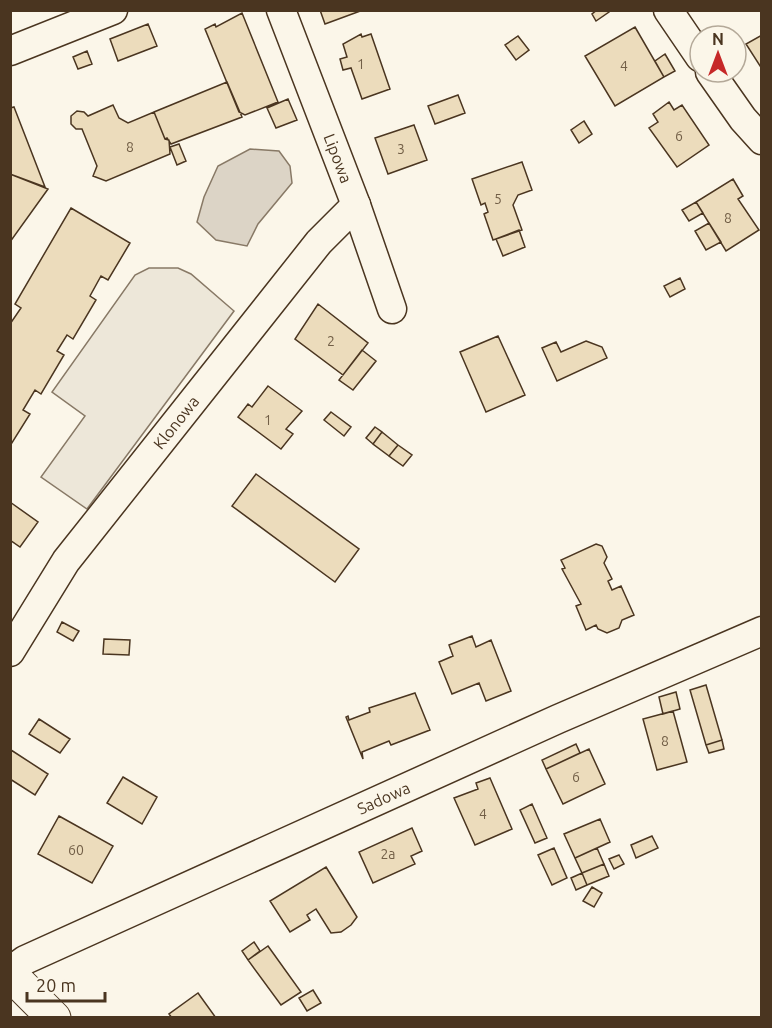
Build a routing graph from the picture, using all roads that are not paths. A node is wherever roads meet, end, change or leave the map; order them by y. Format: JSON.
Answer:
{"nodes":[{"id":1,"x":113,"y":10,"type":"edge"},
{"id":2,"x":281,"y":10,"type":"edge"},
{"id":3,"x":668,"y":10,"type":"edge"},
{"id":4,"x":688,"y":39,"type":"edge"},
{"id":5,"x":10,"y":51,"type":"edge"},
{"id":6,"x":718,"y":84,"type":"edge"},
{"id":7,"x":762,"y":140,"type":"edge"},
{"id":8,"x":356,"y":205,"type":"junction"},
{"id":9,"x":392,"y":309,"type":"dead end"},
{"id":10,"x":762,"y":632,"type":"edge"},
{"id":11,"x":10,"y":652,"type":"edge"},
{"id":12,"x":10,"y":973,"type":"edge"},
{"id":13,"x":54,"y":1017,"type":"edge"}],
"edges":[{"from":1,"to":5,"type":"street"},
{"from":2,"to":8,"type":"street","name":"Lipowa"},
{"from":3,"to":4,"type":"street"},
{"from":6,"to":7,"type":"street"},
{"from":8,"to":9,"type":"street","name":"Lipowa"},
{"from":8,"to":11,"type":"street","name":"Klonowa"},
{"from":10,"to":12,"type":"street","name":"Sadowa"},
{"from":12,"to":13,"type":"main road"}]}
